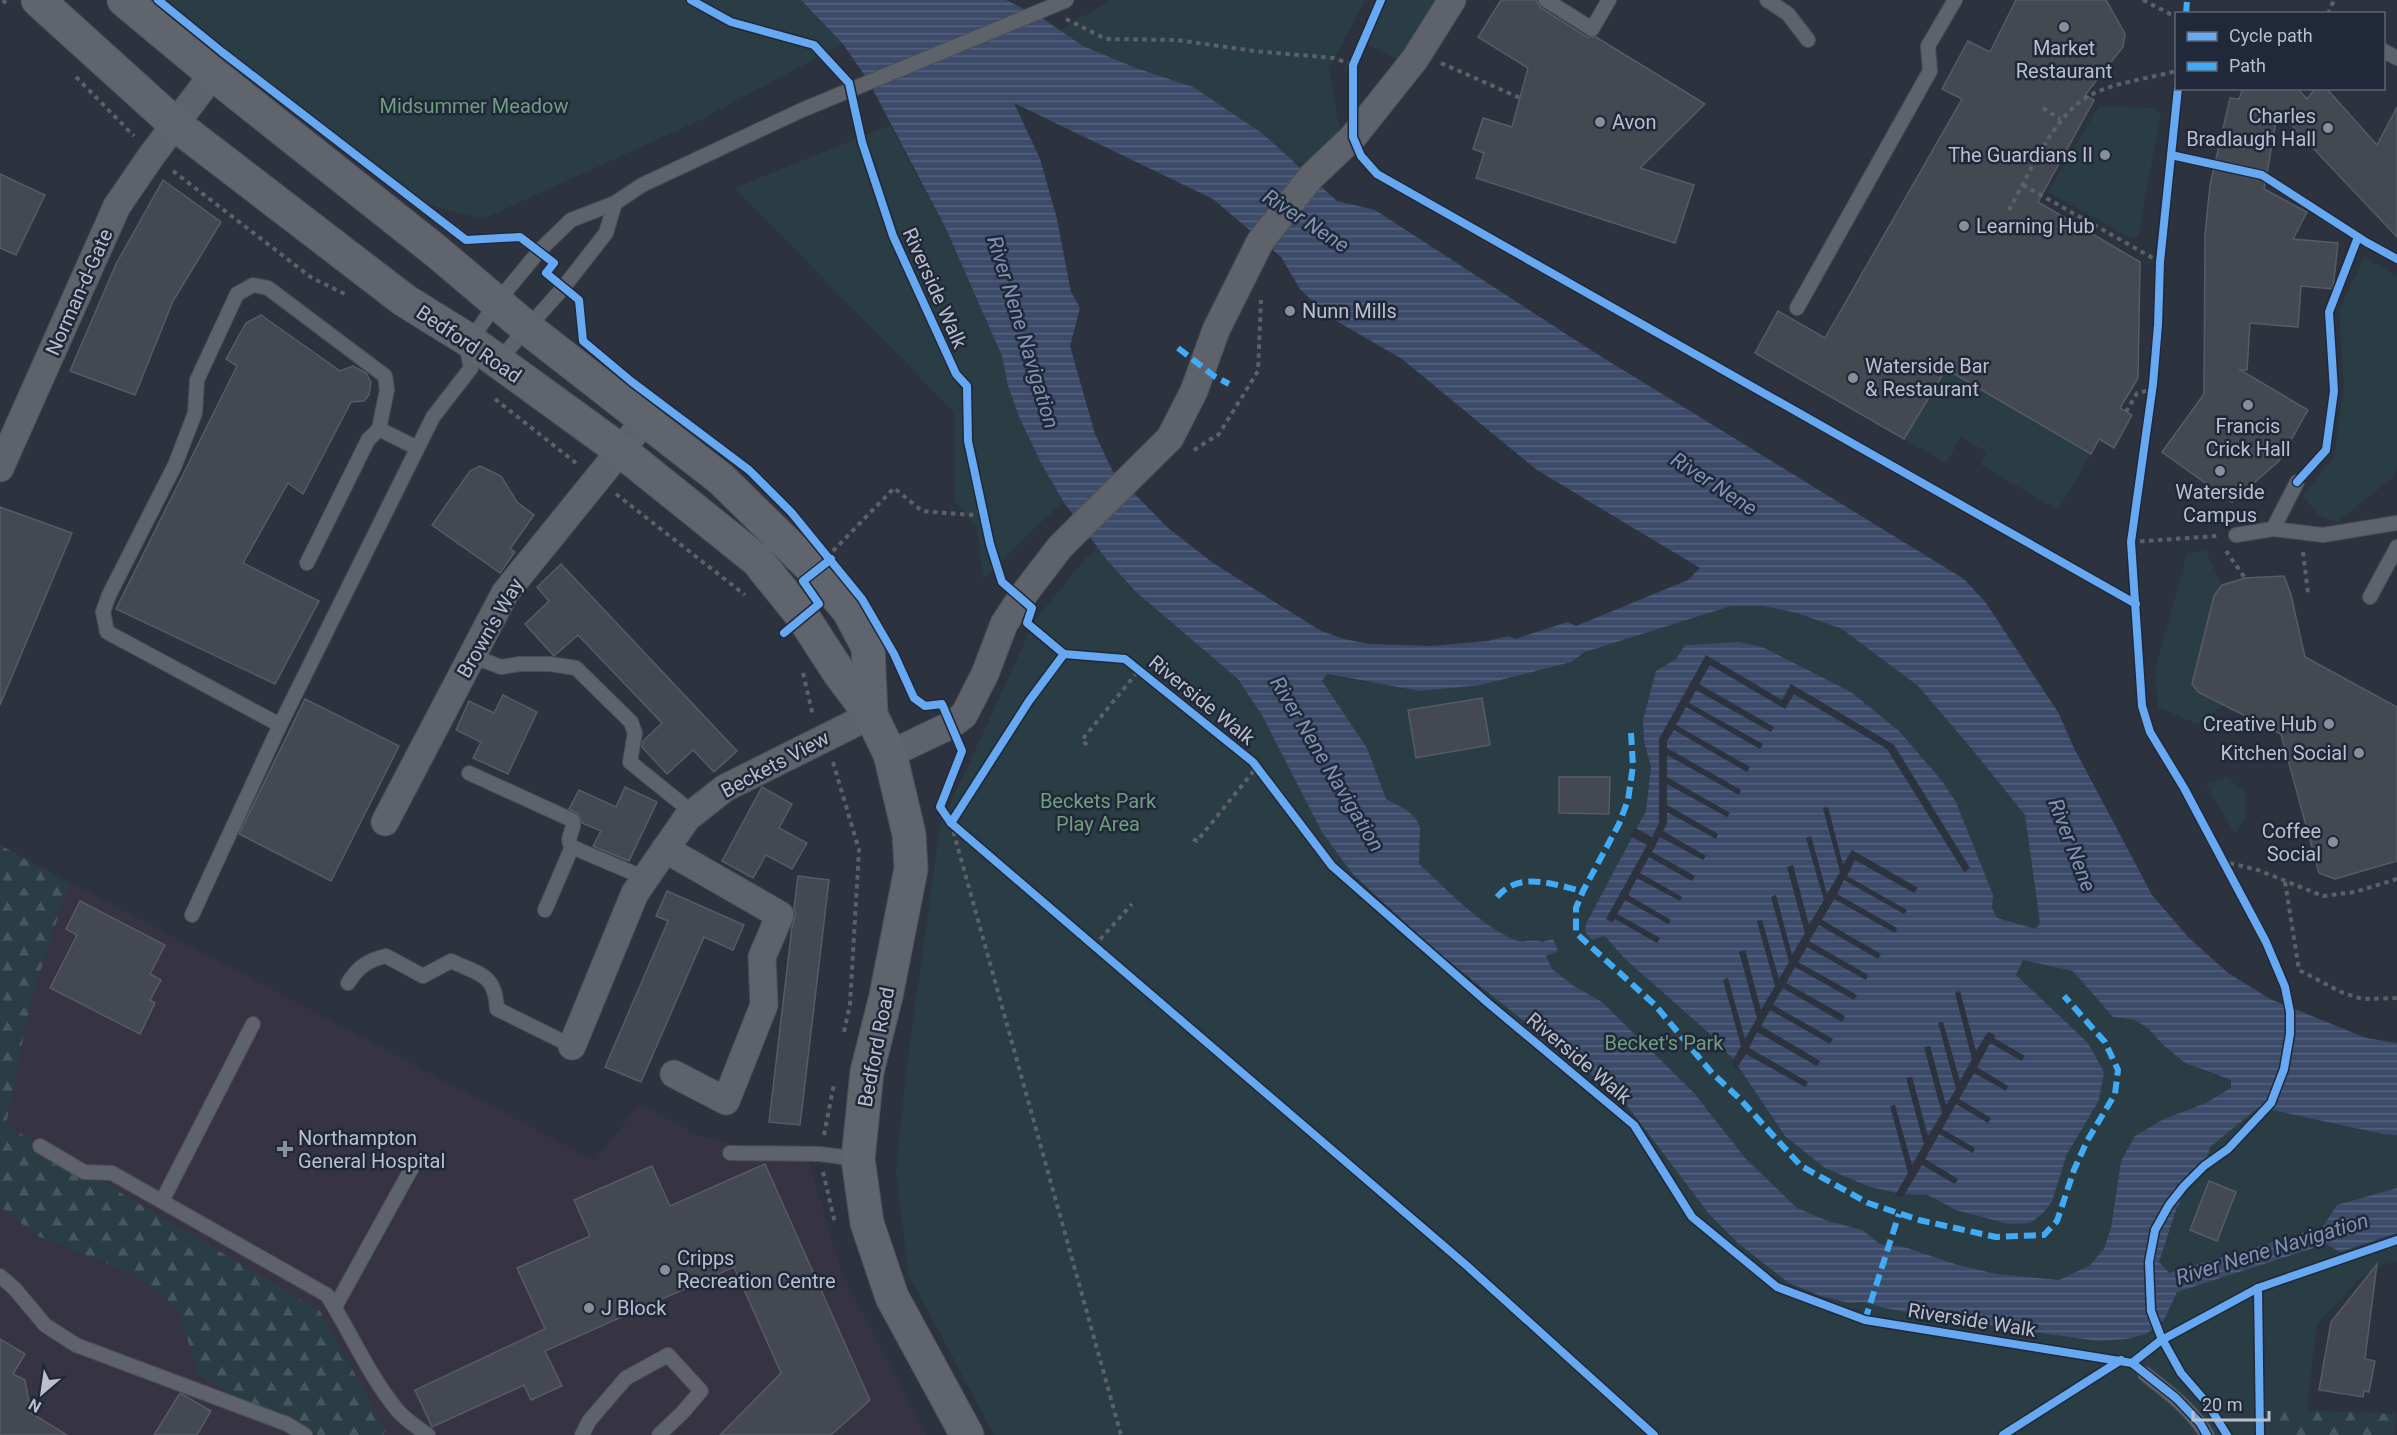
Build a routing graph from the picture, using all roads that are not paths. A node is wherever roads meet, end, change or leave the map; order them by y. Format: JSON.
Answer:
{"nodes":[{"id":1,"x":38,"y":0,"type":"edge"},
{"id":2,"x":124,"y":0,"type":"edge"},
{"id":3,"x":1068,"y":0,"type":"edge"},
{"id":4,"x":1452,"y":0,"type":"edge"},
{"id":5,"x":1546,"y":0,"type":"edge"},
{"id":6,"x":1609,"y":0,"type":"edge"},
{"id":7,"x":1767,"y":0,"type":"edge"},
{"id":8,"x":1955,"y":0,"type":"edge"},
{"id":9,"x":1808,"y":40,"type":"dead end"},
{"id":10,"x":213,"y":74,"type":"junction"},
{"id":11,"x":176,"y":125,"type":"junction"},
{"id":12,"x":615,"y":202,"type":"junction"},
{"id":13,"x":497,"y":302,"type":"junction"},
{"id":14,"x":1797,"y":308,"type":"dead end"},
{"id":15,"x":527,"y":328,"type":"junction"},
{"id":16,"x":480,"y":357,"type":"junction"},
{"id":17,"x":645,"y":420,"type":"junction"},
{"id":18,"x":379,"y":429,"type":"junction"},
{"id":19,"x":417,"y":448,"type":"junction"},
{"id":20,"x":620,"y":450,"type":"junction"},
{"id":21,"x":0,"y":468,"type":"edge"},
{"id":22,"x":2297,"y":482,"type":"dead end"},
{"id":23,"x":2397,"y":523,"type":"edge"},
{"id":24,"x":2273,"y":529,"type":"junction"},
{"id":25,"x":2236,"y":535,"type":"road end"},
{"id":26,"x":2397,"y":547,"type":"edge"},
{"id":27,"x":307,"y":563,"type":"dead end"},
{"id":28,"x":2370,"y":597,"type":"dead end"},
{"id":29,"x":472,"y":656,"type":"junction"},
{"id":30,"x":871,"y":715,"type":"junction"},
{"id":31,"x":280,"y":725,"type":"junction"},
{"id":32,"x":890,"y":754,"type":"junction"},
{"id":33,"x":469,"y":773,"type":"dead end"},
{"id":34,"x":693,"y":813,"type":"junction"},
{"id":35,"x":385,"y":822,"type":"dead end"},
{"id":36,"x":572,"y":847,"type":"junction"},
{"id":37,"x":665,"y":849,"type":"junction"},
{"id":38,"x":645,"y":878,"type":"junction"},
{"id":39,"x":545,"y":909,"type":"dead end"},
{"id":40,"x":192,"y":915,"type":"dead end"},
{"id":41,"x":348,"y":983,"type":"dead end"},
{"id":42,"x":253,"y":1024,"type":"dead end"},
{"id":43,"x":572,"y":1046,"type":"joint"},
{"id":44,"x":674,"y":1074,"type":"dead end"},
{"id":45,"x":40,"y":1146,"type":"dead end"},
{"id":46,"x":730,"y":1154,"type":"dead end"},
{"id":47,"x":858,"y":1159,"type":"junction"},
{"id":48,"x":414,"y":1164,"type":"dead end"},
{"id":49,"x":162,"y":1201,"type":"junction"},
{"id":50,"x":0,"y":1276,"type":"edge"},
{"id":51,"x":335,"y":1307,"type":"junction"},
{"id":52,"x":2145,"y":1374,"type":"road end"},
{"id":53,"x":305,"y":1435,"type":"edge"},
{"id":54,"x":428,"y":1435,"type":"edge"},
{"id":55,"x":582,"y":1435,"type":"edge"},
{"id":56,"x":659,"y":1435,"type":"edge"},
{"id":57,"x":968,"y":1435,"type":"edge"},
{"id":58,"x":2207,"y":1435,"type":"edge"}],
"edges":[{"from":1,"to":11,"type":"main road","name":"Bedford Road"},
{"from":2,"to":10,"type":"main road","name":"Bedford Road"},
{"from":3,"to":12,"type":"lane","bridge":true},
{"from":4,"to":32,"type":"street"},
{"from":5,"to":6,"type":"lane"},
{"from":7,"to":9,"type":"lane"},
{"from":8,"to":14,"type":"lane"},
{"from":10,"to":11,"type":"street","name":"Norman-d-Gate"},
{"from":10,"to":13,"type":"main road","name":"Bedford Road"},
{"from":11,"to":16,"type":"main road","name":"Bedford Road"},
{"from":11,"to":21,"type":"street","name":"Norman-d-Gate"},
{"from":12,"to":13,"type":"lane"},
{"from":12,"to":15,"type":"lane"},
{"from":13,"to":15,"type":"main road","name":"Bedford Road"},
{"from":13,"to":16,"type":"lane"},
{"from":15,"to":16,"type":"lane"},
{"from":15,"to":17,"type":"main road","name":"Bedford Road"},
{"from":16,"to":19,"type":"lane"},
{"from":16,"to":20,"type":"main road","name":"Bedford Road"},
{"from":17,"to":20,"type":"street","name":"Brown's Way"},
{"from":17,"to":30,"type":"main road","name":"Bedford Road"},
{"from":18,"to":19,"type":"lane"},
{"from":18,"to":27,"type":"lane"},
{"from":18,"to":31,"type":"lane"},
{"from":19,"to":31,"type":"lane"},
{"from":20,"to":29,"type":"street","name":"Brown's Way"},
{"from":20,"to":30,"type":"main road","name":"Bedford Road"},
{"from":22,"to":24,"type":"lane"},
{"from":23,"to":24,"type":"lane"},
{"from":24,"to":25,"type":"lane"},
{"from":26,"to":28,"type":"lane"},
{"from":29,"to":34,"type":"lane"},
{"from":29,"to":35,"type":"street","name":"Brown's Way"},
{"from":30,"to":32,"type":"main road","name":"Bedford Road"},
{"from":30,"to":34,"type":"street","name":"Beckets View"},
{"from":31,"to":40,"type":"lane"},
{"from":32,"to":47,"type":"main road","name":"Bedford Road"},
{"from":33,"to":36,"type":"lane"},
{"from":34,"to":37,"type":"street","name":"Beckets View"},
{"from":36,"to":38,"type":"lane"},
{"from":36,"to":39,"type":"lane"},
{"from":37,"to":38,"type":"street","name":"Beckets View"},
{"from":37,"to":44,"type":"street"},
{"from":38,"to":43,"type":"street","name":"Beckets View"},
{"from":41,"to":43,"type":"lane"},
{"from":42,"to":49,"type":"lane"},
{"from":45,"to":49,"type":"lane"},
{"from":46,"to":47,"type":"lane"},
{"from":47,"to":57,"type":"main road","name":"Bedford Road"},
{"from":48,"to":51,"type":"lane"},
{"from":49,"to":51,"type":"lane"},
{"from":50,"to":53,"type":"lane"},
{"from":51,"to":54,"type":"lane"},
{"from":52,"to":58,"type":"lane"},
{"from":55,"to":56,"type":"lane"}]}
